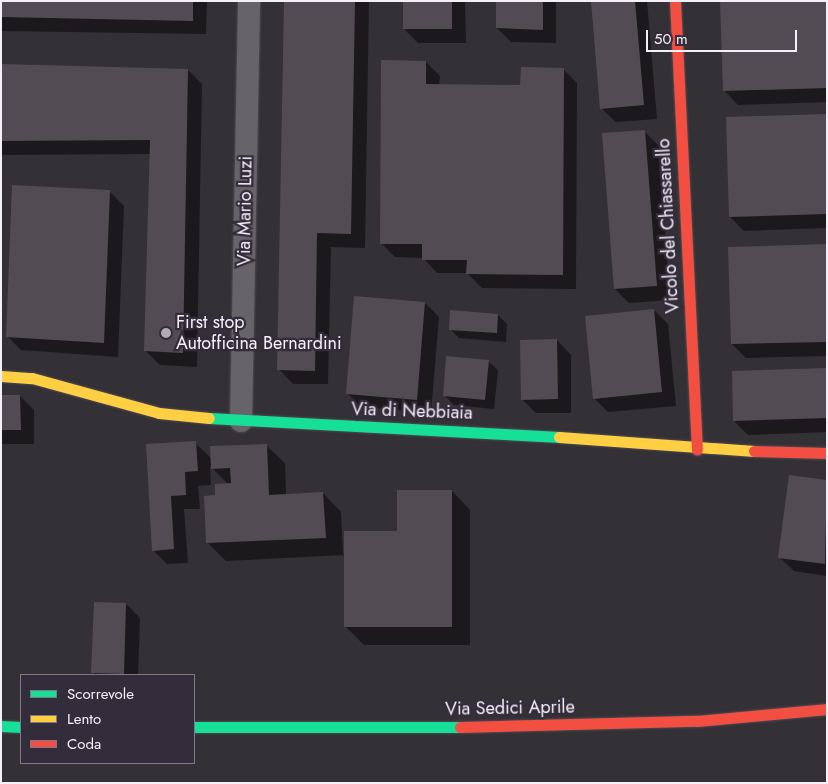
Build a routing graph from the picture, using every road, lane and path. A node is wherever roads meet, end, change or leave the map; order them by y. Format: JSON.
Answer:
{"nodes":[{"id":1,"x":249,"y":1,"type":"edge"},
{"id":2,"x":675,"y":1,"type":"edge"},
{"id":3,"x":1,"y":376,"type":"edge"},
{"id":4,"x":241,"y":421,"type":"junction"},
{"id":5,"x":697,"y":449,"type":"junction"},
{"id":6,"x":827,"y":453,"type":"edge"},
{"id":7,"x":827,"y":709,"type":"edge"},
{"id":8,"x":1,"y":726,"type":"edge"},
{"id":9,"x":20,"y":727,"type":"edge"},
{"id":10,"x":195,"y":727,"type":"edge"}],
"edges":[{"from":1,"to":4,"type":"street","name":"Via Mario Luzi"},
{"from":2,"to":5,"type":"street","name":"Vicolo del Chiassarello"},
{"from":3,"to":4,"type":"street","name":"Via di Nebbiaia"},
{"from":4,"to":5,"type":"street","name":"Via di Nebbiaia"},
{"from":5,"to":6,"type":"street","name":"Via di Nebbiaia"},
{"from":7,"to":10,"type":"street","name":"Via Sedici Aprile"},
{"from":8,"to":9,"type":"street"}]}
